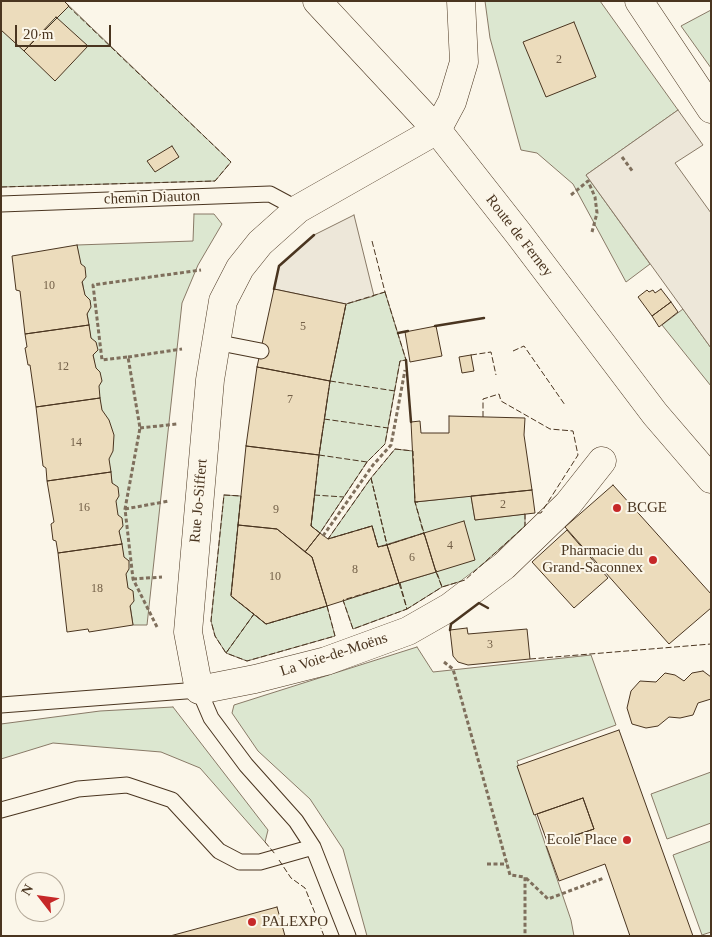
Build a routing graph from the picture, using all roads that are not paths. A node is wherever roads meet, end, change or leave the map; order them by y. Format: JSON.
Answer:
{"nodes":[{"id":1,"x":317,"y":1,"type":"edge"},
{"id":2,"x":461,"y":1,"type":"edge"},
{"id":3,"x":639,"y":1,"type":"edge"},
{"id":4,"x":711,"y":109,"type":"edge"},
{"id":5,"x":436,"y":130,"type":"junction"},
{"id":6,"x":1,"y":204,"type":"edge"},
{"id":7,"x":298,"y":209,"type":"junction"},
{"id":8,"x":215,"y":342,"type":"junction"},
{"id":9,"x":261,"y":351,"type":"dead end"},
{"id":10,"x":698,"y":454,"type":"edge"},
{"id":11,"x":602,"y":461,"type":"dead end"},
{"id":12,"x":711,"y":479,"type":"edge"},
{"id":13,"x":199,"y":690,"type":"junction"},
{"id":14,"x":1,"y":705,"type":"edge"},
{"id":15,"x":1,"y":810,"type":"edge"},
{"id":16,"x":312,"y":847,"type":"junction"},
{"id":17,"x":348,"y":936,"type":"edge"}],
"edges":[{"from":1,"to":5,"type":"street","name":"Route de Ferney"},
{"from":2,"to":5,"type":"street"},
{"from":3,"to":4,"type":"street"},
{"from":5,"to":7,"type":"street","name":"Rue Jo-Siffert"},
{"from":5,"to":10,"type":"street","name":"Route de Ferney"},
{"from":6,"to":7,"type":"lane","name":"chemin Diauton"},
{"from":7,"to":8,"type":"street","name":"Rue Jo-Siffert"},
{"from":8,"to":9,"type":"lane"},
{"from":8,"to":13,"type":"street","name":"Rue Jo-Siffert"},
{"from":10,"to":12,"type":"street","name":"Route de Ferney"},
{"from":11,"to":13,"type":"street","name":"La Voie-de-Moëns"},
{"from":13,"to":14,"type":"lane","name":"La Voie-de-Moëns"},
{"from":13,"to":16,"type":"lane","name":"Rue Jo-Siffert"},
{"from":15,"to":16,"type":"lane"},
{"from":16,"to":17,"type":"lane","name":"Rue Jo-Siffert"}]}
